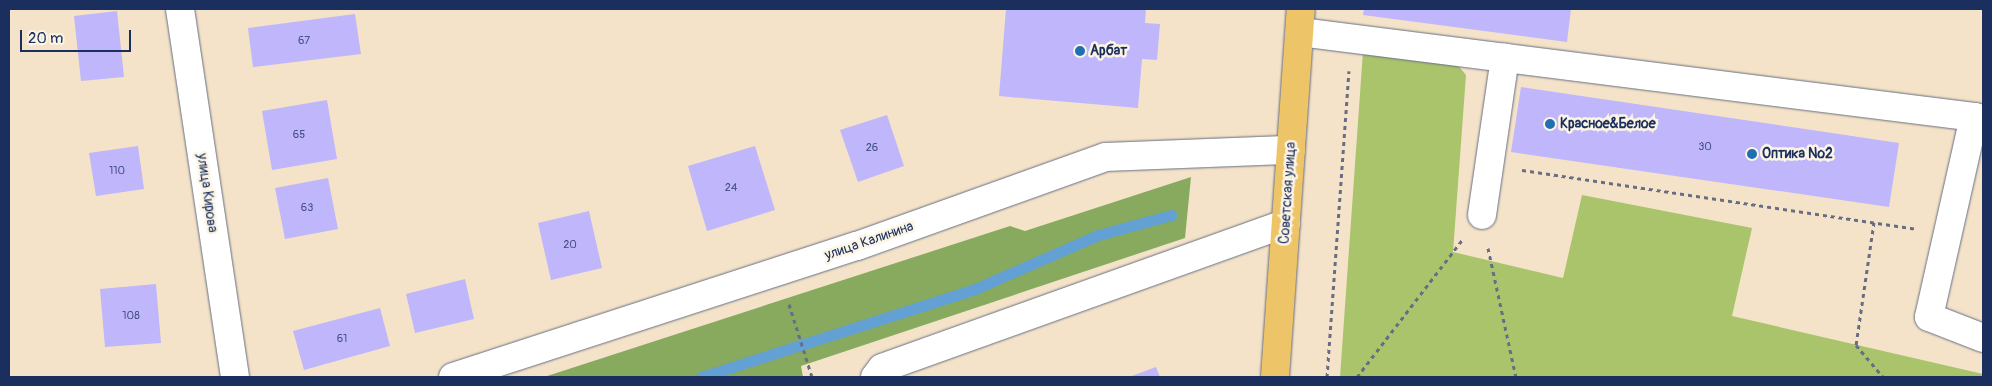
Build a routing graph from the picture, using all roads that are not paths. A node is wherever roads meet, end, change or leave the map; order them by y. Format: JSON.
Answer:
{"nodes":[{"id":1,"x":180,"y":9,"type":"edge"},
{"id":2,"x":1300,"y":20,"type":"edge"},
{"id":3,"x":1505,"y":58,"type":"junction"},
{"id":4,"x":1979,"y":118,"type":"edge"},
{"id":5,"x":1291,"y":150,"type":"junction"},
{"id":6,"x":1482,"y":215,"type":"road end"},
{"id":7,"x":1286,"y":223,"type":"junction"},
{"id":8,"x":1983,"y":338,"type":"edge"},
{"id":9,"x":235,"y":377,"type":"edge"},
{"id":10,"x":453,"y":377,"type":"edge"},
{"id":11,"x":875,"y":377,"type":"edge"},
{"id":12,"x":1275,"y":377,"type":"edge"}],
"edges":[{"from":1,"to":9,"type":"street","name":"улица Кирова"},
{"from":2,"to":3,"type":"street"},
{"from":2,"to":5,"type":"main road","name":"Советская улица"},
{"from":3,"to":4,"type":"street"},
{"from":3,"to":6,"type":"street"},
{"from":4,"to":8,"type":"street"},
{"from":5,"to":7,"type":"main road","name":"Советская улица"},
{"from":5,"to":10,"type":"street","name":"улица Калинина"},
{"from":7,"to":11,"type":"street"},
{"from":7,"to":12,"type":"main road","name":"Советская улица"}]}
